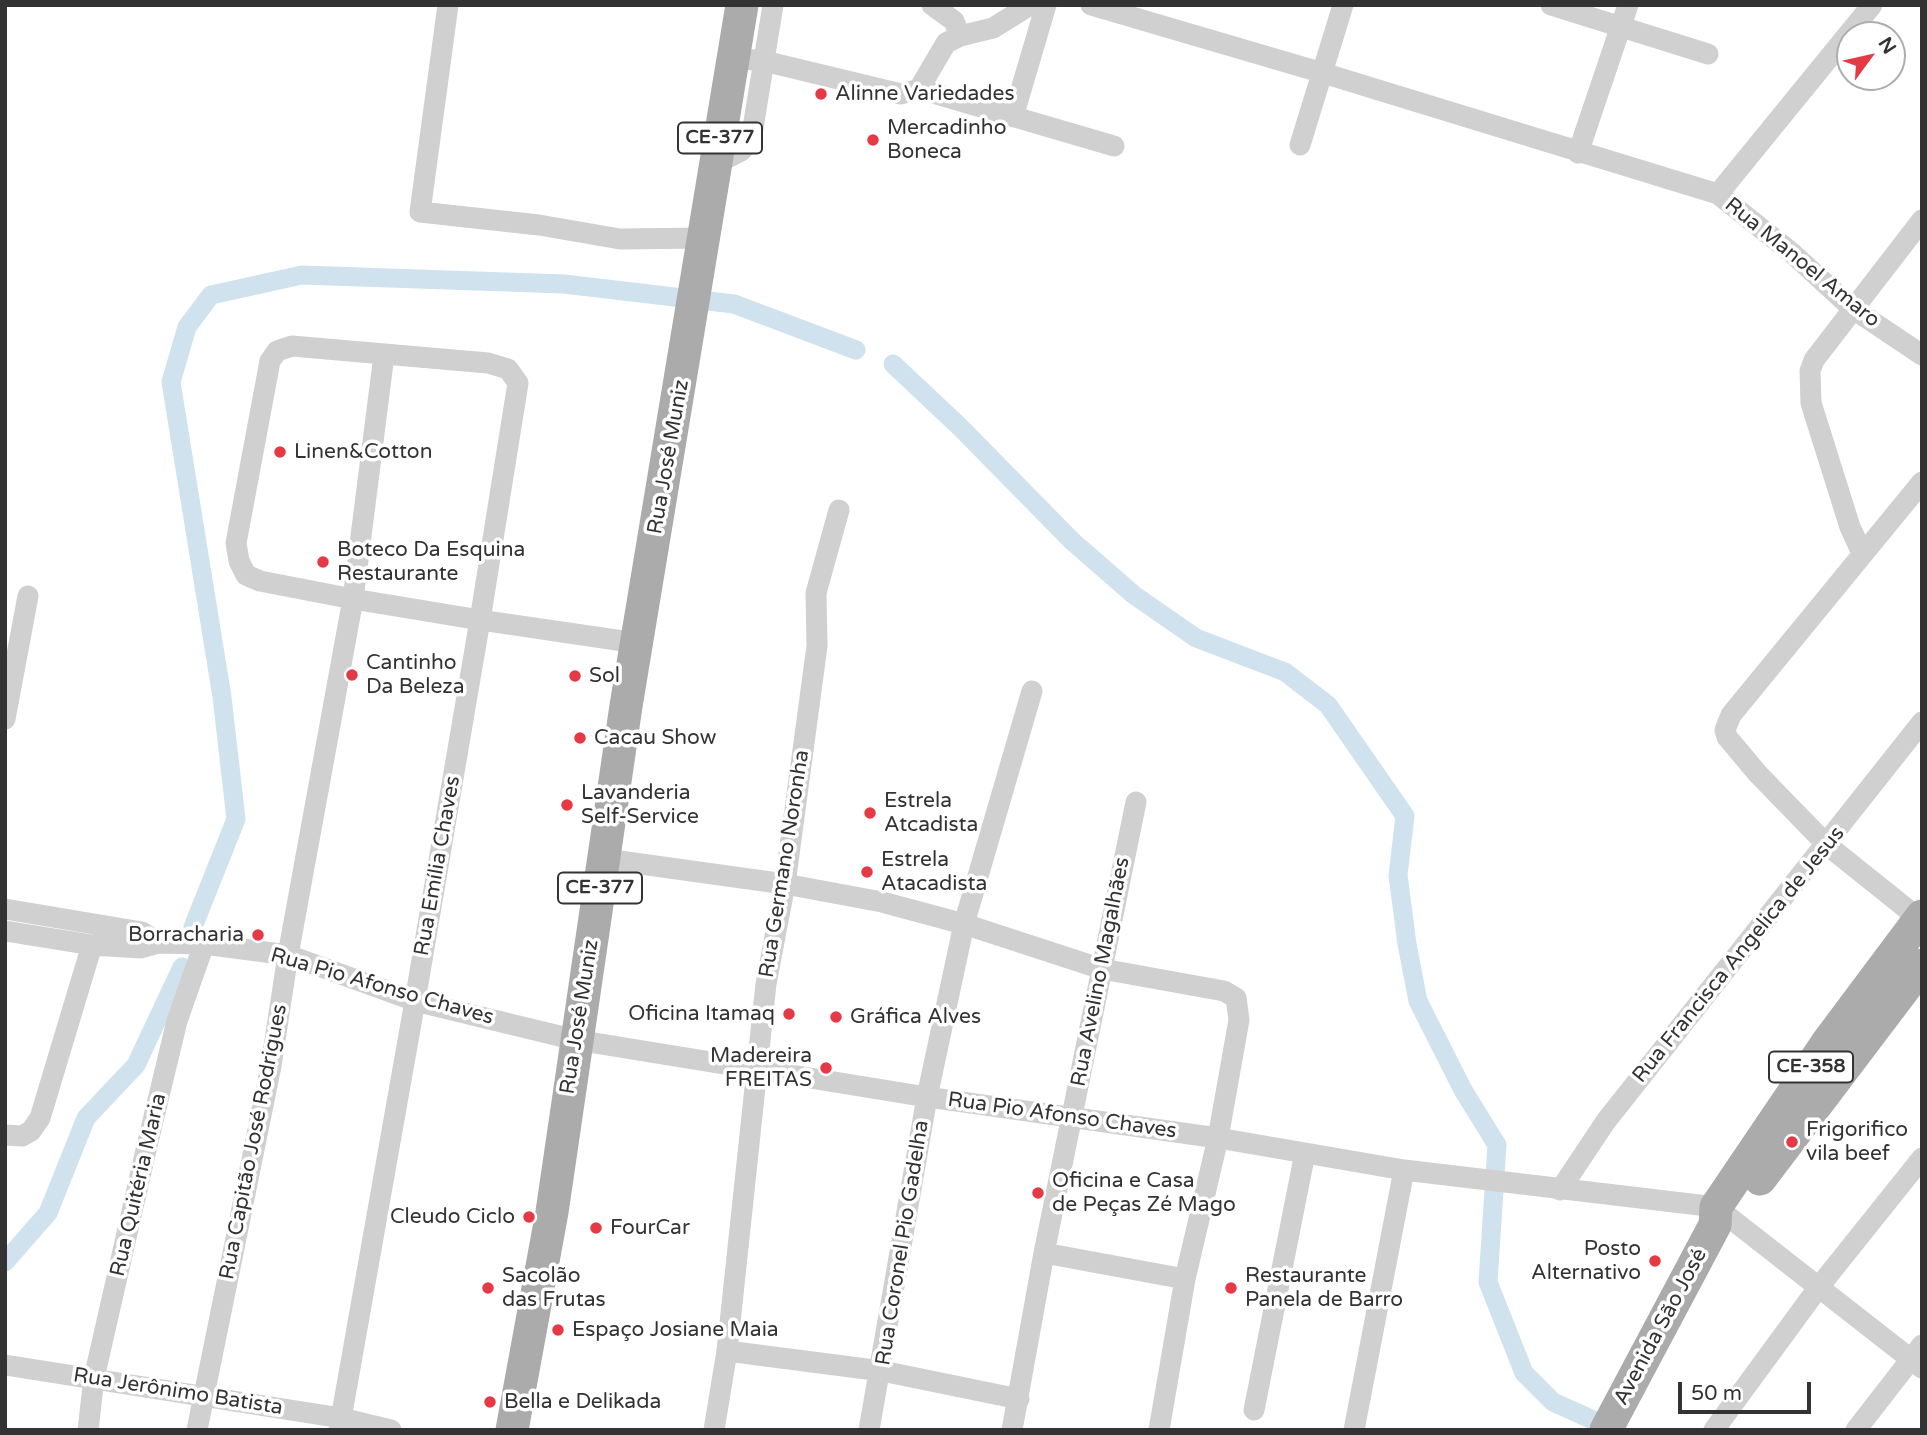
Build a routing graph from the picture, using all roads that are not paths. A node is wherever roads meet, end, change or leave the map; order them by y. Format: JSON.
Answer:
{"nodes":[{"id":1,"x":448,"y":5,"type":"edge"},
{"id":2,"x":742,"y":5,"type":"edge"},
{"id":3,"x":774,"y":5,"type":"edge"},
{"id":4,"x":932,"y":5,"type":"edge"},
{"id":5,"x":1030,"y":5,"type":"edge"},
{"id":6,"x":1046,"y":5,"type":"edge"},
{"id":7,"x":1091,"y":5,"type":"edge"},
{"id":8,"x":1343,"y":5,"type":"edge"},
{"id":9,"x":1551,"y":5,"type":"edge"},
{"id":10,"x":1628,"y":5,"type":"edge"},
{"id":11,"x":1872,"y":5,"type":"edge"},
{"id":12,"x":1621,"y":27,"type":"junction"},
{"id":13,"x":960,"y":36,"type":"junction"},
{"id":14,"x":1708,"y":54,"type":"dead end"},
{"id":15,"x":749,"y":59,"type":"junction"},
{"id":16,"x":1323,"y":73,"type":"junction"},
{"id":17,"x":919,"y":89,"type":"junction"},
{"id":18,"x":1013,"y":117,"type":"junction"},
{"id":19,"x":1300,"y":145,"type":"dead end"},
{"id":20,"x":1114,"y":146,"type":"dead end"},
{"id":21,"x":1578,"y":152,"type":"junction"},
{"id":22,"x":1718,"y":194,"type":"junction"},
{"id":23,"x":1922,"y":220,"type":"edge"},
{"id":24,"x":703,"y":238,"type":"junction"},
{"id":25,"x":1852,"y":308,"type":"junction"},
{"id":26,"x":384,"y":355,"type":"junction"},
{"id":27,"x":1922,"y":355,"type":"edge"},
{"id":28,"x":1922,"y":482,"type":"edge"},
{"id":29,"x":839,"y":510,"type":"dead end"},
{"id":30,"x":1862,"y":553,"type":"junction"},
{"id":31,"x":28,"y":596,"type":"dead end"},
{"id":32,"x":353,"y":599,"type":"junction"},
{"id":33,"x":480,"y":620,"type":"junction"},
{"id":34,"x":637,"y":642,"type":"junction"},
{"id":35,"x":1032,"y":691,"type":"dead end"},
{"id":36,"x":5,"y":719,"type":"edge"},
{"id":37,"x":1922,"y":722,"type":"edge"},
{"id":38,"x":1136,"y":802,"type":"dead end"},
{"id":39,"x":1827,"y":845,"type":"junction"},
{"id":40,"x":605,"y":859,"type":"junction"},
{"id":41,"x":785,"y":884,"type":"junction"},
{"id":42,"x":5,"y":909,"type":"edge"},
{"id":43,"x":1921,"y":919,"type":"edge"},
{"id":44,"x":964,"y":924,"type":"junction"},
{"id":45,"x":5,"y":931,"type":"edge"},
{"id":46,"x":159,"y":943,"type":"junction"},
{"id":47,"x":92,"y":944,"type":"junction"},
{"id":48,"x":204,"y":944,"type":"junction"},
{"id":49,"x":288,"y":955,"type":"junction"},
{"id":50,"x":1922,"y":965,"type":"edge"},
{"id":51,"x":1102,"y":970,"type":"junction"},
{"id":52,"x":415,"y":1001,"type":"junction"},
{"id":53,"x":576,"y":1040,"type":"junction"},
{"id":54,"x":757,"y":1070,"type":"junction"},
{"id":55,"x":927,"y":1097,"type":"junction"},
{"id":56,"x":1072,"y":1115,"type":"junction"},
{"id":57,"x":5,"y":1135,"type":"edge"},
{"id":58,"x":1218,"y":1138,"type":"junction"},
{"id":59,"x":1305,"y":1153,"type":"junction"},
{"id":60,"x":1922,"y":1158,"type":"edge"},
{"id":61,"x":1404,"y":1170,"type":"junction"},
{"id":62,"x":1560,"y":1190,"type":"junction"},
{"id":63,"x":1721,"y":1216,"type":"junction"},
{"id":64,"x":1044,"y":1253,"type":"junction"},
{"id":65,"x":1185,"y":1279,"type":"junction"},
{"id":66,"x":1818,"y":1288,"type":"junction"},
{"id":67,"x":727,"y":1351,"type":"junction"},
{"id":68,"x":1918,"y":1357,"type":"edge"},
{"id":69,"x":5,"y":1365,"type":"edge"},
{"id":70,"x":882,"y":1371,"type":"junction"},
{"id":71,"x":94,"y":1378,"type":"junction"},
{"id":72,"x":204,"y":1398,"type":"junction"},
{"id":73,"x":1019,"y":1399,"type":"junction"},
{"id":74,"x":1254,"y":1410,"type":"dead end"},
{"id":75,"x":340,"y":1424,"type":"edge"},
{"id":76,"x":88,"y":1430,"type":"edge"},
{"id":77,"x":197,"y":1430,"type":"edge"},
{"id":78,"x":391,"y":1430,"type":"edge"},
{"id":79,"x":512,"y":1430,"type":"edge"},
{"id":80,"x":714,"y":1430,"type":"edge"},
{"id":81,"x":869,"y":1430,"type":"edge"},
{"id":82,"x":1012,"y":1430,"type":"edge"},
{"id":83,"x":1159,"y":1430,"type":"edge"},
{"id":84,"x":1354,"y":1430,"type":"edge"},
{"id":85,"x":1606,"y":1430,"type":"edge"},
{"id":86,"x":1714,"y":1430,"type":"edge"},
{"id":87,"x":1856,"y":1430,"type":"edge"}],
"edges":[{"from":1,"to":24,"type":"street"},
{"from":2,"to":15,"type":"main road","number":"CE-377"},
{"from":3,"to":15,"type":"street"},
{"from":4,"to":13,"type":"street"},
{"from":5,"to":13,"type":"street"},
{"from":6,"to":18,"type":"street"},
{"from":7,"to":16,"type":"street"},
{"from":8,"to":16,"type":"street"},
{"from":9,"to":12,"type":"street"},
{"from":10,"to":12,"type":"street"},
{"from":11,"to":22,"type":"street"},
{"from":12,"to":14,"type":"street"},
{"from":12,"to":21,"type":"street"},
{"from":13,"to":17,"type":"street"},
{"from":15,"to":17,"type":"street"},
{"from":15,"to":24,"type":"main road","number":"CE-377"},
{"from":16,"to":19,"type":"street"},
{"from":16,"to":21,"type":"street"},
{"from":17,"to":18,"type":"street"},
{"from":18,"to":20,"type":"street"},
{"from":21,"to":22,"type":"street"},
{"from":22,"to":25,"type":"street","name":"Rua Manoel Amaro"},
{"from":23,"to":25,"type":"street"},
{"from":24,"to":34,"type":"main road","name":"Rua José Muniz","number":"CE-377"},
{"from":25,"to":27,"type":"street","name":"Rua Manoel Amaro"},
{"from":25,"to":30,"type":"street"},
{"from":26,"to":32,"type":"street","name":"Rua Capitão José Rodrigues"},
{"from":26,"to":32,"type":"street"},
{"from":26,"to":33,"type":"street","name":"Rua Emília Chaves"},
{"from":28,"to":30,"type":"street"},
{"from":29,"to":41,"type":"street","name":"Rua Germano Noronha"},
{"from":30,"to":39,"type":"street"},
{"from":31,"to":36,"type":"street"},
{"from":32,"to":33,"type":"street"},
{"from":32,"to":49,"type":"street","name":"Rua Capitão José Rodrigues"},
{"from":33,"to":34,"type":"street"},
{"from":33,"to":52,"type":"street","name":"Rua Emília Chaves"},
{"from":34,"to":40,"type":"main road","name":"Rua José Muniz","number":"CE-377"},
{"from":35,"to":44,"type":"street","name":"Rua Coronel Pio Gadelha"},
{"from":37,"to":39,"type":"street","name":"Rua Francisca Angelica de Jesus"},
{"from":38,"to":51,"type":"street","name":"Rua Avelino Magalhães"},
{"from":39,"to":43,"type":"street"},
{"from":39,"to":62,"type":"street","name":"Rua Francisca Angelica de Jesus"},
{"from":40,"to":41,"type":"street"},
{"from":40,"to":53,"type":"main road","name":"Rua José Muniz","number":"CE-377"},
{"from":41,"to":44,"type":"street"},
{"from":41,"to":54,"type":"street","name":"Rua Germano Noronha"},
{"from":42,"to":46,"type":"street","name":"Rua Pio Afonso Chaves"},
{"from":43,"to":63,"type":"main road","name":"Avenida São José","number":"CE-358"},
{"from":44,"to":51,"type":"street"},
{"from":44,"to":55,"type":"street","name":"Rua Coronel Pio Gadelha"},
{"from":45,"to":47,"type":"street","name":"Rua Pio Afonso Chaves"},
{"from":46,"to":47,"type":"street","name":"Rua Pio Afonso Chaves"},
{"from":46,"to":48,"type":"street","name":"Rua Pio Afonso Chaves"},
{"from":47,"to":57,"type":"street"},
{"from":48,"to":49,"type":"street","name":"Rua Pio Afonso Chaves"},
{"from":48,"to":71,"type":"street","name":"Rua Quitéria Maria"},
{"from":49,"to":52,"type":"street","name":"Rua Pio Afonso Chaves"},
{"from":49,"to":72,"type":"street","name":"Rua Capitão José Rodrigues"},
{"from":50,"to":63,"type":"main road","name":"Avenida São José","number":"CE-358"},
{"from":51,"to":56,"type":"street","name":"Rua Avelino Magalhães"},
{"from":51,"to":58,"type":"street"},
{"from":52,"to":53,"type":"street","name":"Rua Pio Afonso Chaves"},
{"from":52,"to":75,"type":"street","name":"Rua Emília Chaves"},
{"from":53,"to":54,"type":"street","name":"Rua Pio Afonso Chaves"},
{"from":53,"to":79,"type":"main road","name":"Rua José Muniz","number":"CE-377"},
{"from":54,"to":55,"type":"street","name":"Rua Pio Afonso Chaves"},
{"from":54,"to":67,"type":"street","name":"Rua Germano Noronha"},
{"from":55,"to":56,"type":"street","name":"Rua Pio Afonso Chaves"},
{"from":55,"to":70,"type":"street","name":"Rua Coronel Pio Gadelha"},
{"from":56,"to":58,"type":"street","name":"Rua Pio Afonso Chaves"},
{"from":56,"to":64,"type":"street","name":"Rua Avelino Magalhães"},
{"from":58,"to":59,"type":"street","name":"Rua Pio Afonso Chaves"},
{"from":58,"to":65,"type":"street"},
{"from":59,"to":61,"type":"street","name":"Rua Pio Afonso Chaves"},
{"from":59,"to":74,"type":"street"},
{"from":60,"to":66,"type":"street"},
{"from":61,"to":62,"type":"street","name":"Rua Pio Afonso Chaves"},
{"from":61,"to":84,"type":"street"},
{"from":62,"to":63,"type":"street","name":"Rua Pio Afonso Chaves"},
{"from":63,"to":66,"type":"street"},
{"from":63,"to":85,"type":"main road","name":"Avenida São José","number":"CE-358"},
{"from":64,"to":65,"type":"street"},
{"from":64,"to":73,"type":"street","name":"Rua Avelino Magalhães"},
{"from":65,"to":83,"type":"street"},
{"from":66,"to":68,"type":"street"},
{"from":66,"to":86,"type":"street"},
{"from":67,"to":70,"type":"street"},
{"from":67,"to":80,"type":"street","name":"Rua Germano Noronha"},
{"from":68,"to":87,"type":"street"},
{"from":69,"to":71,"type":"street","name":"Rua Jerônimo Batista"},
{"from":70,"to":73,"type":"street"},
{"from":70,"to":81,"type":"street","name":"Rua Coronel Pio Gadelha"},
{"from":71,"to":72,"type":"street","name":"Rua Jerônimo Batista"},
{"from":71,"to":76,"type":"street","name":"Rua Quitéria Maria"},
{"from":72,"to":75,"type":"street","name":"Rua Jerônimo Batista"},
{"from":72,"to":77,"type":"street","name":"Rua Capitão José Rodrigues"},
{"from":73,"to":82,"type":"street","name":"Rua Avelino Magalhães"},
{"from":75,"to":78,"type":"street","name":"Rua Jerônimo Batista"}]}
